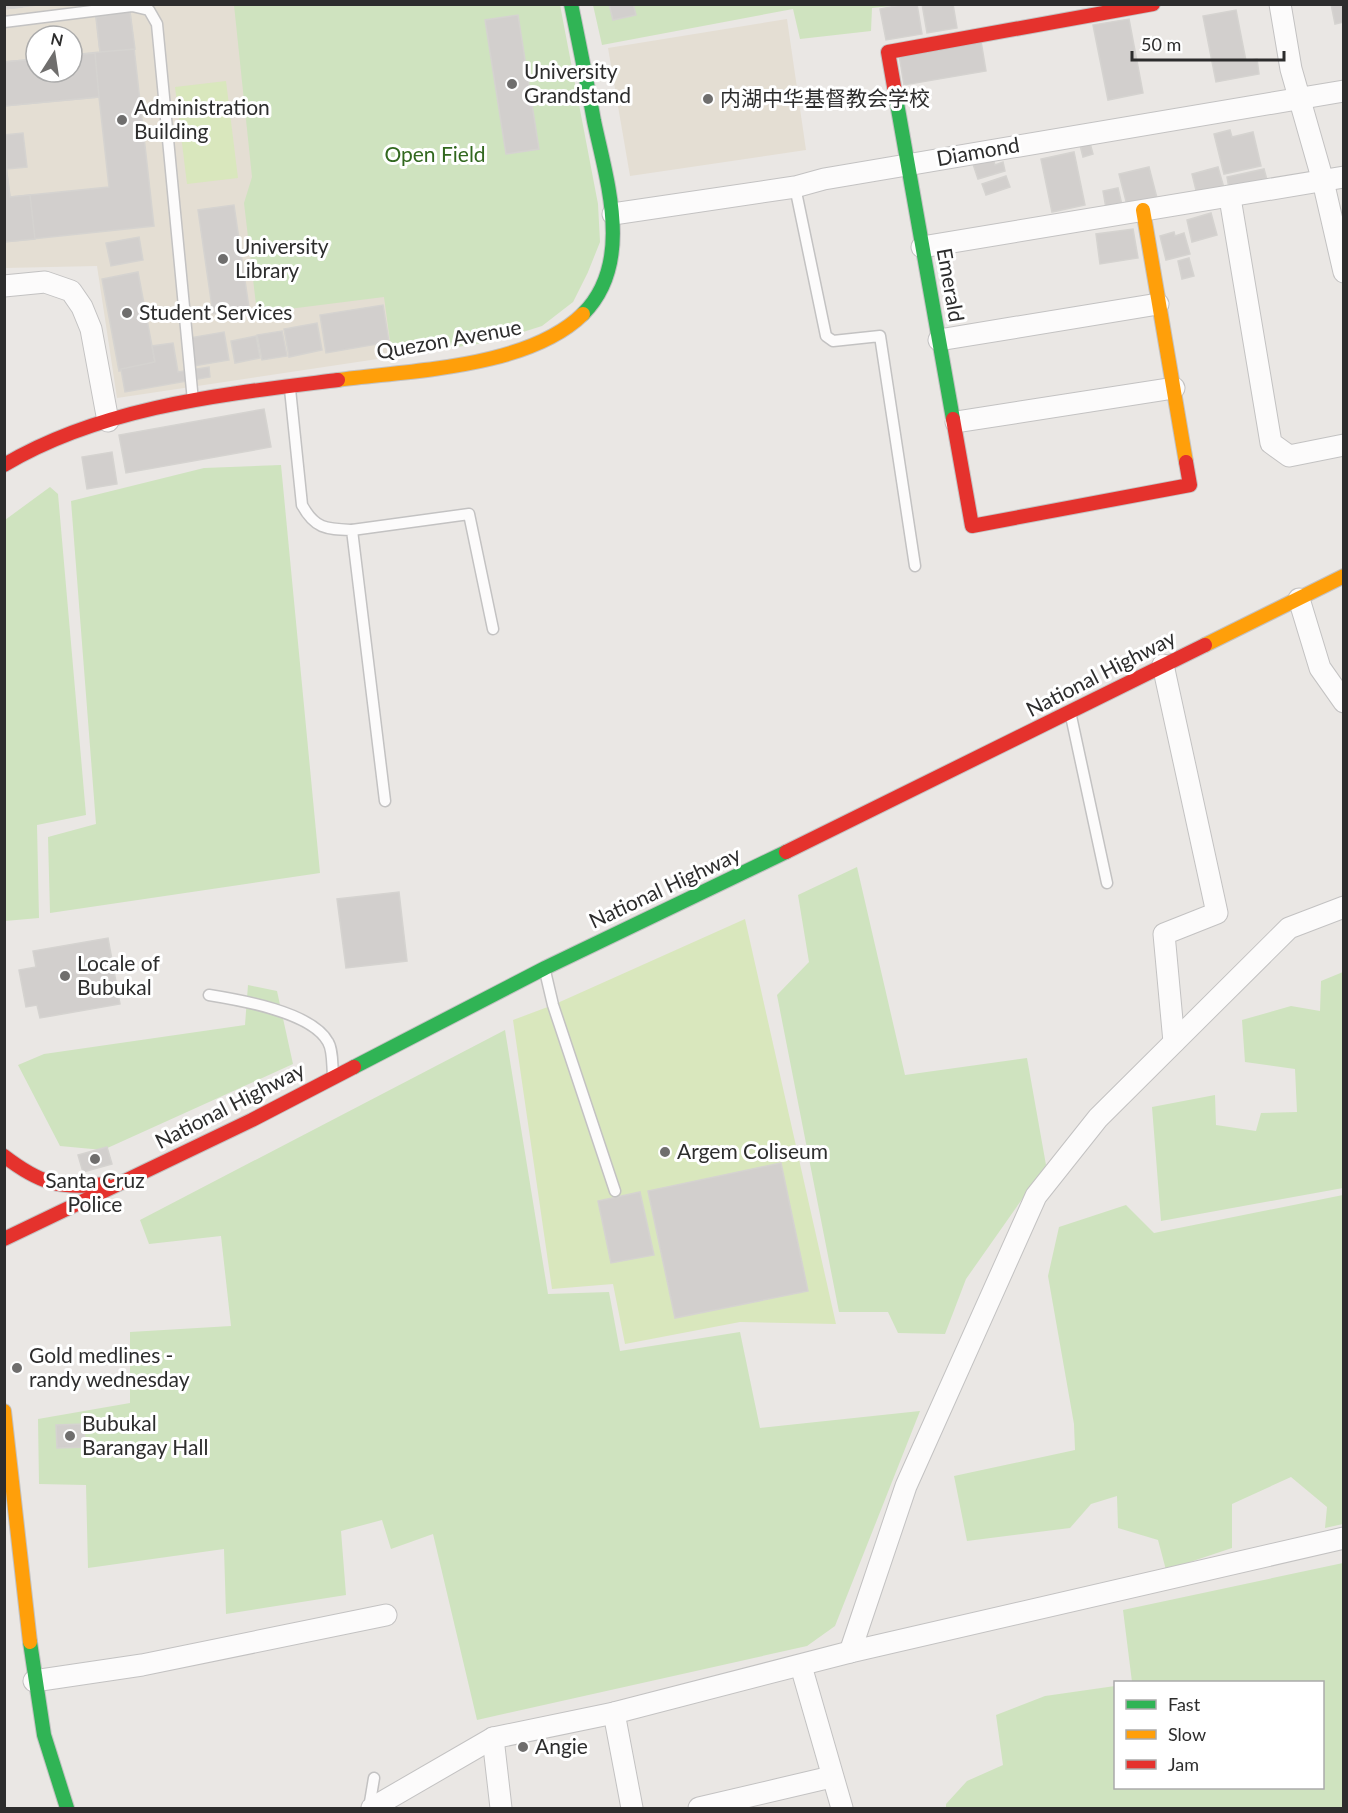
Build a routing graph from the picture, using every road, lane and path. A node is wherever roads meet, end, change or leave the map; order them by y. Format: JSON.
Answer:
{"nodes":[{"id":1,"x":571,"y":4,"type":"edge"},
{"id":2,"x":1153,"y":4,"type":"edge"},
{"id":3,"x":1280,"y":4,"type":"edge"},
{"id":4,"x":87,"y":8,"type":"edge"},
{"id":5,"x":4,"y":22,"type":"edge"},
{"id":6,"x":1344,"y":91,"type":"edge"},
{"id":7,"x":1300,"y":98,"type":"junction"},
{"id":8,"x":908,"y":164,"type":"junction"},
{"id":9,"x":1334,"y":179,"type":"edge"},
{"id":10,"x":795,"y":187,"type":"junction"},
{"id":11,"x":1230,"y":198,"type":"junction"},
{"id":12,"x":1143,"y":210,"type":"junction"},
{"id":13,"x":613,"y":214,"type":"junction"},
{"id":14,"x":922,"y":247,"type":"junction"},
{"id":15,"x":1342,"y":259,"type":"edge"},
{"id":16,"x":4,"y":286,"type":"edge"},
{"id":17,"x":1158,"y":304,"type":"junction"},
{"id":18,"x":939,"y":340,"type":"junction"},
{"id":19,"x":290,"y":386,"type":"junction"},
{"id":20,"x":1174,"y":388,"type":"junction"},
{"id":21,"x":193,"y":401,"type":"junction"},
{"id":22,"x":108,"y":420,"type":"junction"},
{"id":23,"x":956,"y":422,"type":"junction"},
{"id":24,"x":1344,"y":445,"type":"edge"},
{"id":25,"x":4,"y":465,"type":"edge"},
{"id":26,"x":352,"y":530,"type":"junction"},
{"id":27,"x":915,"y":566,"type":"dead end"},
{"id":28,"x":1344,"y":576,"type":"edge"},
{"id":29,"x":1299,"y":599,"type":"junction"},
{"id":30,"x":493,"y":629,"type":"dead end"},
{"id":31,"x":1163,"y":666,"type":"junction"},
{"id":32,"x":1344,"y":702,"type":"edge"},
{"id":33,"x":1071,"y":712,"type":"junction"},
{"id":34,"x":385,"y":801,"type":"dead end"},
{"id":35,"x":1107,"y":883,"type":"dead end"},
{"id":36,"x":1344,"y":907,"type":"edge"},
{"id":37,"x":545,"y":968,"type":"junction"},
{"id":38,"x":209,"y":995,"type":"dead end"},
{"id":39,"x":1174,"y":1042,"type":"junction"},
{"id":40,"x":333,"y":1078,"type":"junction"},
{"id":41,"x":4,"y":1156,"type":"edge"},
{"id":42,"x":128,"y":1181,"type":"junction"},
{"id":43,"x":615,"y":1191,"type":"dead end"},
{"id":44,"x":4,"y":1239,"type":"edge"},
{"id":45,"x":4,"y":1411,"type":"edge"},
{"id":46,"x":1344,"y":1538,"type":"edge"},
{"id":47,"x":386,"y":1616,"type":"dead end"},
{"id":48,"x":850,"y":1652,"type":"junction"},
{"id":49,"x":801,"y":1666,"type":"junction"},
{"id":50,"x":34,"y":1681,"type":"junction"},
{"id":51,"x":614,"y":1713,"type":"junction"},
{"id":52,"x":493,"y":1738,"type":"junction"},
{"id":53,"x":831,"y":1777,"type":"junction"},
{"id":54,"x":374,"y":1778,"type":"dead end"},
{"id":55,"x":67,"y":1809,"type":"edge"},
{"id":56,"x":370,"y":1809,"type":"edge"},
{"id":57,"x":501,"y":1809,"type":"edge"},
{"id":58,"x":632,"y":1809,"type":"edge"},
{"id":59,"x":699,"y":1809,"type":"edge"},
{"id":60,"x":842,"y":1809,"type":"edge"}],
"edges":[{"from":1,"to":13,"type":"main road","name":"Quezon Avenue"},
{"from":2,"to":8,"type":"main road","name":"Emerald"},
{"from":3,"to":7,"type":"street"},
{"from":4,"to":5,"type":"lane"},
{"from":4,"to":21,"type":"lane"},
{"from":6,"to":7,"type":"street","name":"Diamond"},
{"from":7,"to":8,"type":"street","name":"Diamond"},
{"from":7,"to":9,"type":"street"},
{"from":8,"to":10,"type":"street","name":"Diamond"},
{"from":8,"to":14,"type":"main road","name":"Emerald"},
{"from":9,"to":11,"type":"street"},
{"from":9,"to":15,"type":"street"},
{"from":10,"to":13,"type":"street","name":"Diamond"},
{"from":10,"to":27,"type":"lane"},
{"from":11,"to":12,"type":"street"},
{"from":11,"to":24,"type":"street"},
{"from":12,"to":14,"type":"street"},
{"from":12,"to":17,"type":"main road"},
{"from":13,"to":19,"type":"main road","name":"Quezon Avenue"},
{"from":14,"to":18,"type":"main road","name":"Emerald"},
{"from":16,"to":22,"type":"street"},
{"from":17,"to":18,"type":"street"},
{"from":17,"to":20,"type":"main road"},
{"from":18,"to":23,"type":"main road","name":"Emerald"},
{"from":19,"to":21,"type":"main road","name":"Quezon Avenue"},
{"from":19,"to":26,"type":"lane"},
{"from":20,"to":23,"type":"street"},
{"from":20,"to":23,"type":"main road","name":"Emerald"},
{"from":21,"to":22,"type":"main road","name":"Quezon Avenue"},
{"from":22,"to":25,"type":"main road","name":"Quezon Avenue"},
{"from":26,"to":30,"type":"lane"},
{"from":26,"to":34,"type":"lane"},
{"from":28,"to":29,"type":"main road","name":"National Highway"},
{"from":29,"to":31,"type":"main road","name":"National Highway"},
{"from":29,"to":32,"type":"street"},
{"from":31,"to":33,"type":"main road","name":"National Highway"},
{"from":31,"to":39,"type":"street"},
{"from":33,"to":35,"type":"lane"},
{"from":33,"to":37,"type":"main road","name":"National Highway"},
{"from":36,"to":39,"type":"street"},
{"from":37,"to":40,"type":"main road","name":"National Highway"},
{"from":37,"to":43,"type":"lane"},
{"from":38,"to":40,"type":"lane"},
{"from":39,"to":48,"type":"street"},
{"from":40,"to":42,"type":"main road","name":"National Highway"},
{"from":41,"to":42,"type":"main road"},
{"from":42,"to":44,"type":"main road","name":"National Highway"},
{"from":45,"to":50,"type":"main road"},
{"from":46,"to":48,"type":"street"},
{"from":47,"to":50,"type":"street"},
{"from":48,"to":49,"type":"street"},
{"from":49,"to":51,"type":"street"},
{"from":49,"to":53,"type":"street"},
{"from":50,"to":55,"type":"main road"},
{"from":51,"to":52,"type":"street"},
{"from":51,"to":58,"type":"street"},
{"from":52,"to":56,"type":"street"},
{"from":52,"to":57,"type":"street"},
{"from":53,"to":59,"type":"street"},
{"from":53,"to":60,"type":"street"},
{"from":54,"to":56,"type":"lane"}]}
